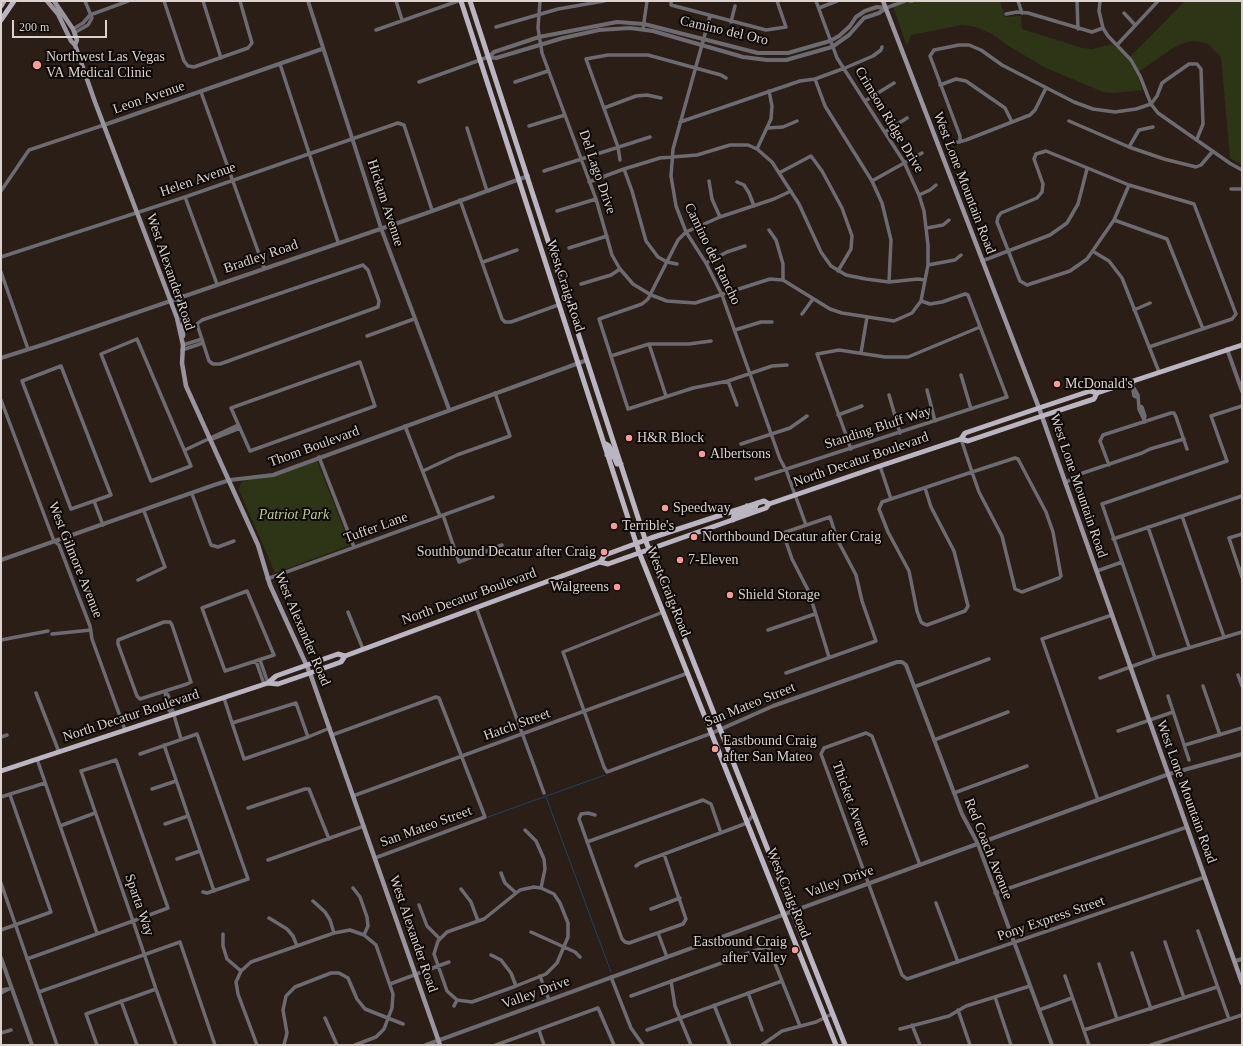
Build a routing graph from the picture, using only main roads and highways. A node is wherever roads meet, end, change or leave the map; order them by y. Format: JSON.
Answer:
{"nodes":[{"id":1,"x":4,"y":1,"type":"edge"},
{"id":2,"x":14,"y":1,"type":"edge"},
{"id":3,"x":47,"y":1,"type":"edge"},
{"id":4,"x":54,"y":1,"type":"edge"},
{"id":5,"x":459,"y":1,"type":"edge"},
{"id":6,"x":470,"y":1,"type":"edge"},
{"id":7,"x":883,"y":1,"type":"edge"},
{"id":8,"x":1,"y":6,"type":"edge"},
{"id":9,"x":1,"y":20,"type":"edge"},
{"id":10,"x":75,"y":45,"type":"junction"},
{"id":11,"x":182,"y":296,"type":"road end"},
{"id":12,"x":182,"y":340,"type":"junction"},
{"id":13,"x":1242,"y":345,"type":"edge"},
{"id":14,"x":1097,"y":393,"type":"junction"},
{"id":15,"x":1040,"y":408,"type":"junction"},
{"id":16,"x":1042,"y":416,"type":"junction"},
{"id":17,"x":961,"y":440,"type":"junction"},
{"id":18,"x":604,"y":444,"type":"junction"},
{"id":19,"x":617,"y":452,"type":"junction"},
{"id":20,"x":607,"y":455,"type":"junction"},
{"id":21,"x":621,"y":464,"type":"junction"},
{"id":22,"x":757,"y":503,"type":"junction"},
{"id":23,"x":769,"y":504,"type":"junction"},
{"id":24,"x":747,"y":506,"type":"junction"},
{"id":25,"x":743,"y":516,"type":"junction"},
{"id":26,"x":733,"y":520,"type":"junction"},
{"id":27,"x":645,"y":540,"type":"junction"},
{"id":28,"x":636,"y":543,"type":"junction"},
{"id":29,"x":648,"y":548,"type":"junction"},
{"id":30,"x":639,"y":552,"type":"junction"},
{"id":31,"x":600,"y":562,"type":"junction"},
{"id":32,"x":682,"y":634,"type":"junction"},
{"id":33,"x":673,"y":637,"type":"junction"},
{"id":34,"x":345,"y":656,"type":"junction"},
{"id":35,"x":306,"y":666,"type":"junction"},
{"id":36,"x":310,"y":673,"type":"junction"},
{"id":37,"x":266,"y":684,"type":"junction"},
{"id":38,"x":1,"y":771,"type":"edge"},
{"id":39,"x":1242,"y":982,"type":"edge"},
{"id":40,"x":439,"y":1042,"type":"edge"},
{"id":41,"x":836,"y":1045,"type":"edge"},
{"id":42,"x":845,"y":1045,"type":"edge"}],
"edges":[{"from":1,"to":8,"type":"main road"},
{"from":2,"to":9,"type":"main road"},
{"from":3,"to":10,"type":"main road","name":"West Alexander Road"},
{"from":4,"to":10,"type":"main road","name":"West Alexander Road"},
{"from":5,"to":18,"type":"main road","name":"West Craig Road"},
{"from":6,"to":19,"type":"main road","name":"West Craig Road"},
{"from":7,"to":15,"type":"main road","name":"West Lone Mountain Road"},
{"from":10,"to":12,"type":"main road","name":"West Alexander Road"},
{"from":11,"to":12,"type":"main road"},
{"from":12,"to":35,"type":"main road","name":"West Alexander Road"},
{"from":13,"to":14,"type":"main road","name":"North Decatur Boulevard"},
{"from":14,"to":15,"type":"main road","name":"North Decatur Boulevard"},
{"from":14,"to":16,"type":"main road","name":"North Decatur Boulevard"},
{"from":15,"to":16,"type":"main road","name":"West Lone Mountain Road"},
{"from":15,"to":17,"type":"main road","name":"North Decatur Boulevard"},
{"from":16,"to":17,"type":"main road","name":"North Decatur Boulevard"},
{"from":16,"to":39,"type":"main road","name":"West Lone Mountain Road"},
{"from":17,"to":23,"type":"main road","name":"North Decatur Boulevard"},
{"from":18,"to":19,"type":"main road"},
{"from":18,"to":20,"type":"main road","name":"West Craig Road"},
{"from":19,"to":21,"type":"main road","name":"West Craig Road"},
{"from":20,"to":21,"type":"main road"},
{"from":20,"to":28,"type":"main road","name":"West Craig Road"},
{"from":21,"to":27,"type":"main road","name":"West Craig Road"},
{"from":22,"to":23,"type":"main road","name":"North Decatur Boulevard"},
{"from":22,"to":24,"type":"main road","name":"North Decatur Boulevard"},
{"from":22,"to":25,"type":"main road"},
{"from":23,"to":25,"type":"main road","name":"North Decatur Boulevard"},
{"from":24,"to":26,"type":"main road"},
{"from":24,"to":27,"type":"main road","name":"North Decatur Boulevard"},
{"from":25,"to":26,"type":"main road","name":"North Decatur Boulevard"},
{"from":26,"to":29,"type":"main road","name":"North Decatur Boulevard"},
{"from":27,"to":28,"type":"main road","name":"North Decatur Boulevard"},
{"from":27,"to":29,"type":"main road","name":"West Craig Road"},
{"from":28,"to":30,"type":"main road","name":"West Craig Road"},
{"from":28,"to":31,"type":"main road","name":"North Decatur Boulevard"},
{"from":29,"to":30,"type":"main road","name":"North Decatur Boulevard"},
{"from":29,"to":32,"type":"main road","name":"West Craig Road"},
{"from":30,"to":31,"type":"main road","name":"North Decatur Boulevard"},
{"from":30,"to":33,"type":"main road","name":"West Craig Road"},
{"from":31,"to":34,"type":"main road","name":"North Decatur Boulevard"},
{"from":32,"to":33,"type":"main road"},
{"from":32,"to":42,"type":"main road","name":"West Craig Road"},
{"from":33,"to":41,"type":"main road","name":"West Craig Road"},
{"from":34,"to":35,"type":"main road","name":"North Decatur Boulevard"},
{"from":34,"to":36,"type":"main road","name":"North Decatur Boulevard"},
{"from":35,"to":36,"type":"main road","name":"West Alexander Road"},
{"from":35,"to":37,"type":"main road","name":"North Decatur Boulevard"},
{"from":36,"to":37,"type":"main road","name":"North Decatur Boulevard"},
{"from":36,"to":40,"type":"main road","name":"West Alexander Road"},
{"from":37,"to":38,"type":"main road","name":"North Decatur Boulevard"}]}
